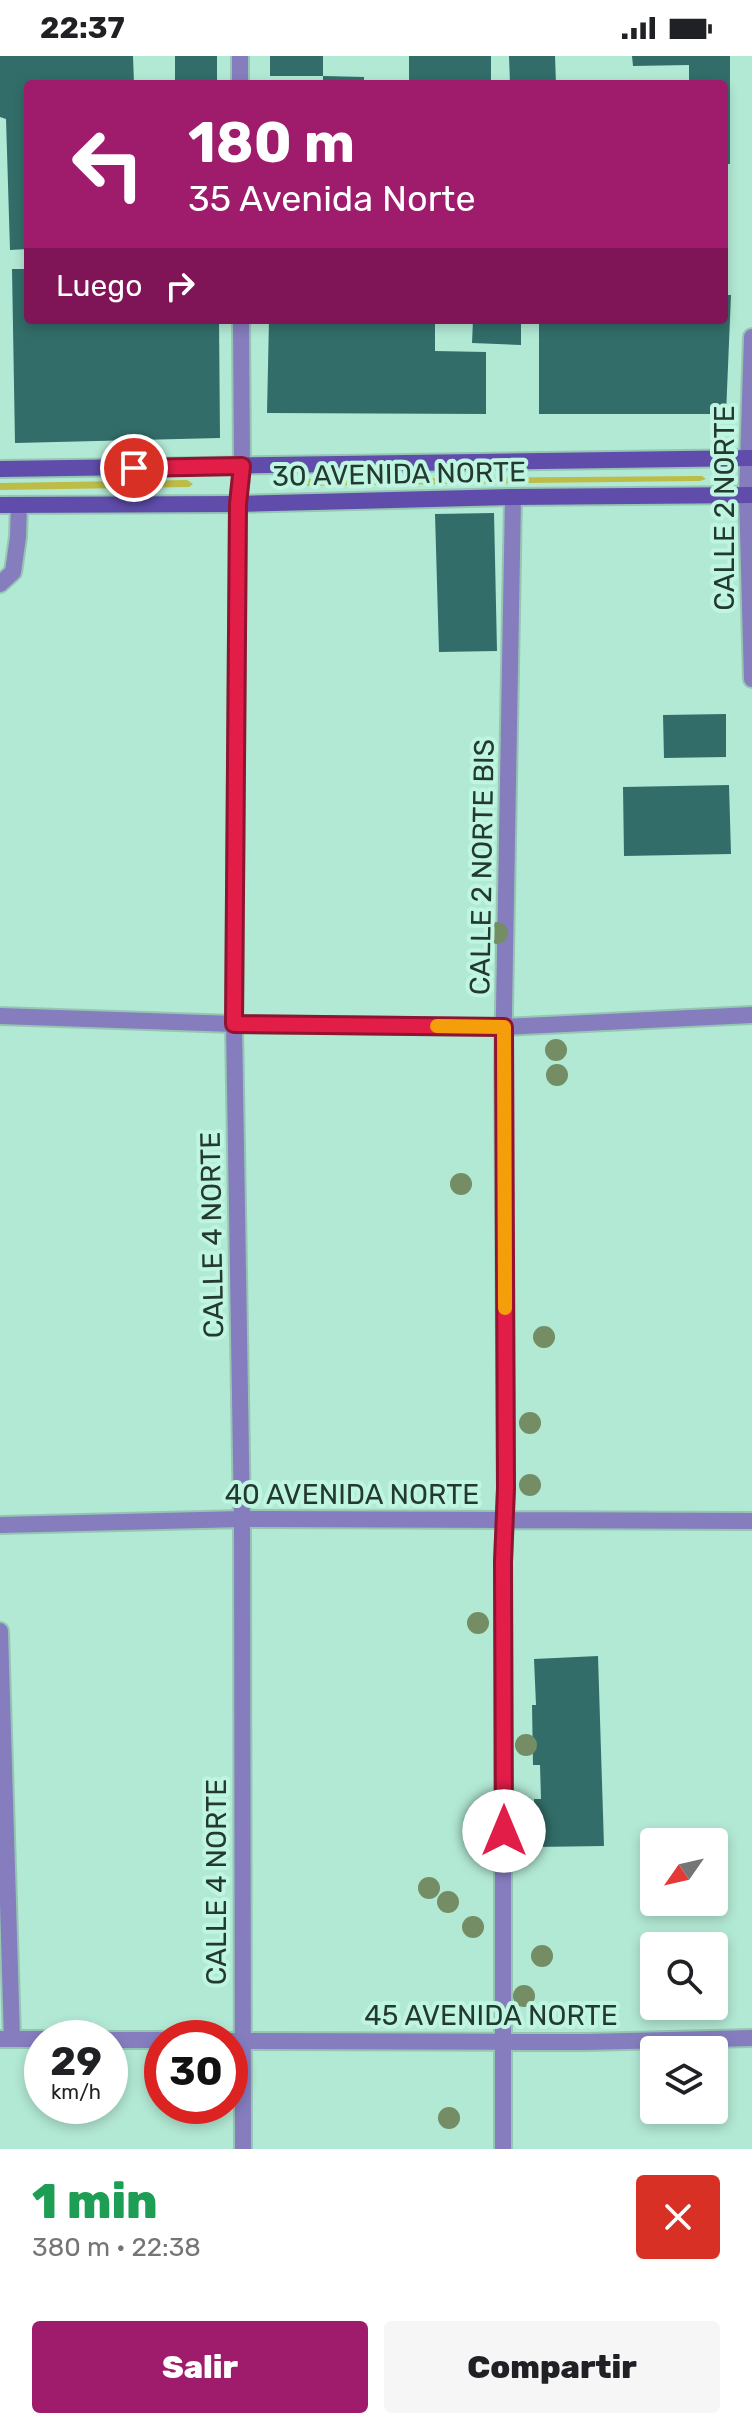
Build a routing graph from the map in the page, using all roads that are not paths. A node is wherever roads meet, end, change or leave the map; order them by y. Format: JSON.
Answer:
{"nodes":[{"id":1,"x":240,"y":56,"type":"edge"},
{"id":2,"x":240,"y":80,"type":"edge"},
{"id":3,"x":241,"y":324,"type":"edge"},
{"id":4,"x":752,"y":337,"type":"edge"},
{"id":5,"x":751,"y":458,"type":"edge"},
{"id":6,"x":242,"y":466,"type":"junction"},
{"id":7,"x":0,"y":469,"type":"edge"},
{"id":8,"x":750,"y":495,"type":"edge"},
{"id":9,"x":513,"y":497,"type":"junction"},
{"id":10,"x":238,"y":504,"type":"junction"},
{"id":11,"x":0,"y":505,"type":"edge"},
{"id":12,"x":19,"y":505,"type":"junction"},
{"id":13,"x":0,"y":584,"type":"edge"},
{"id":14,"x":752,"y":679,"type":"edge"},
{"id":15,"x":752,"y":1015,"type":"edge"},
{"id":16,"x":0,"y":1016,"type":"edge"},
{"id":17,"x":234,"y":1024,"type":"junction"},
{"id":18,"x":504,"y":1027,"type":"junction"},
{"id":19,"x":242,"y":1519,"type":"junction"},
{"id":20,"x":504,"y":1520,"type":"junction"},
{"id":21,"x":752,"y":1521,"type":"edge"},
{"id":22,"x":0,"y":1525,"type":"edge"},
{"id":23,"x":0,"y":1631,"type":"edge"},
{"id":24,"x":236,"y":2020,"type":"edge"},
{"id":25,"x":752,"y":2038,"type":"edge"},
{"id":26,"x":6,"y":2039,"type":"edge"},
{"id":27,"x":248,"y":2041,"type":"edge"},
{"id":28,"x":504,"y":2042,"type":"junction"},
{"id":29,"x":241,"y":2124,"type":"edge"},
{"id":30,"x":243,"y":2149,"type":"edge"},
{"id":31,"x":503,"y":2149,"type":"edge"}],
"edges":[{"from":1,"to":2,"type":"street"},
{"from":3,"to":6,"type":"street","name":"CALLE 4 NORTE"},
{"from":4,"to":5,"type":"street","name":"CALLE 2 NORTE"},
{"from":5,"to":6,"type":"street","name":"30 AVENIDA NORTE"},
{"from":5,"to":8,"type":"street","name":"CALLE 2 NORTE"},
{"from":6,"to":7,"type":"street","name":"30 AVENIDA NORTE"},
{"from":6,"to":10,"type":"street","name":"CALLE 4 NORTE"},
{"from":8,"to":9,"type":"street","name":"30 AVENIDA NORTE"},
{"from":8,"to":14,"type":"street","name":"CALLE 2 NORTE"},
{"from":9,"to":10,"type":"street","name":"30 AVENIDA NORTE"},
{"from":9,"to":18,"type":"street","name":"CALLE 2 NORTE BIS"},
{"from":10,"to":12,"type":"street","name":"30 AVENIDA NORTE"},
{"from":10,"to":17,"type":"street","name":"CALLE 4 NORTE"},
{"from":11,"to":12,"type":"street","name":"30 AVENIDA NORTE"},
{"from":12,"to":13,"type":"street"},
{"from":15,"to":18,"type":"street"},
{"from":16,"to":17,"type":"street"},
{"from":17,"to":18,"type":"street"},
{"from":17,"to":19,"type":"street","name":"CALLE 4 NORTE"},
{"from":18,"to":20,"type":"street","name":"CALLE 2 NORTE BIS"},
{"from":19,"to":20,"type":"street","name":"40 AVENIDA NORTE"},
{"from":19,"to":22,"type":"street","name":"40 AVENIDA NORTE"},
{"from":19,"to":24,"type":"street","name":"CALLE 4 NORTE"},
{"from":20,"to":21,"type":"street","name":"40 AVENIDA NORTE"},
{"from":20,"to":28,"type":"street","name":"CALLE 2 NORTE BIS"},
{"from":23,"to":26,"type":"street"},
{"from":25,"to":28,"type":"street","name":"45 AVENIDA NORTE"},
{"from":27,"to":28,"type":"street","name":"45 AVENIDA NORTE"},
{"from":28,"to":31,"type":"street","name":"CALLE 2 NORTE BIS"},
{"from":29,"to":30,"type":"street","name":"CALLE 4 NORTE"}]}
